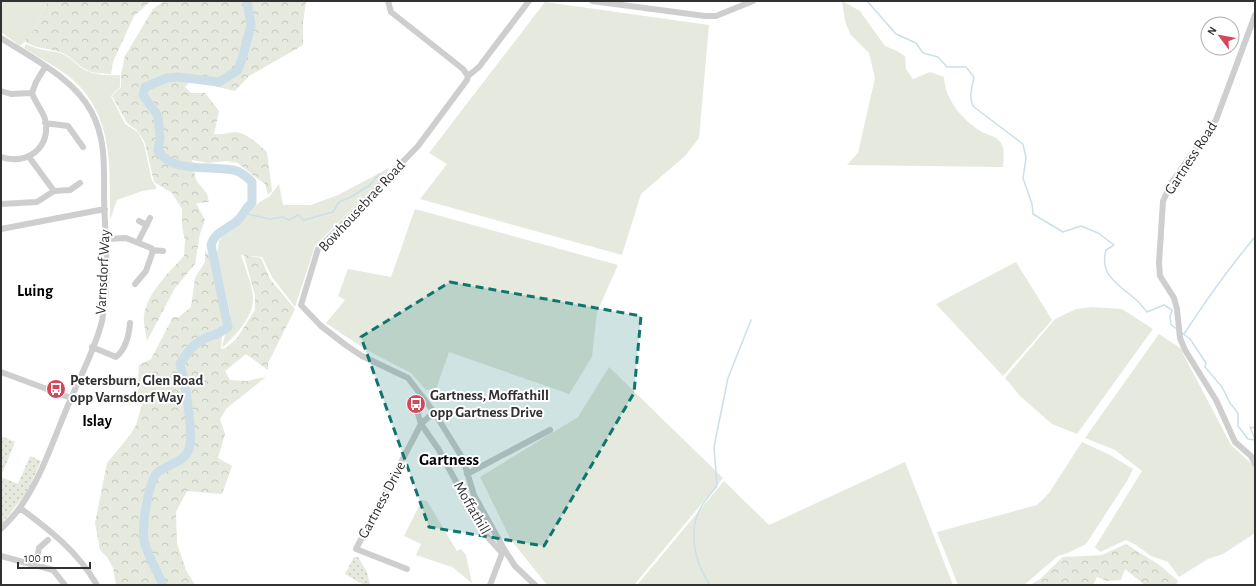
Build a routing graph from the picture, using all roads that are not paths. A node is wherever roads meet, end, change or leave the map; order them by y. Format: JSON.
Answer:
{"nodes":[{"id":1,"x":388,"y":1,"type":"edge"},
{"id":2,"x":529,"y":1,"type":"edge"},
{"id":3,"x":592,"y":1,"type":"edge"},
{"id":4,"x":754,"y":1,"type":"edge"},
{"id":5,"x":1255,"y":15,"type":"edge"},
{"id":6,"x":1,"y":38,"type":"edge"},
{"id":7,"x":45,"y":67,"type":"junction"},
{"id":8,"x":468,"y":76,"type":"junction"},
{"id":9,"x":1,"y":91,"type":"edge"},
{"id":10,"x":32,"y":93,"type":"junction"},
{"id":11,"x":46,"y":123,"type":"junction"},
{"id":12,"x":83,"y":147,"type":"dead end"},
{"id":13,"x":1,"y":157,"type":"edge"},
{"id":14,"x":29,"y":157,"type":"junction"},
{"id":15,"x":80,"y":183,"type":"dead end"},
{"id":16,"x":54,"y":191,"type":"junction"},
{"id":17,"x":1,"y":204,"type":"edge"},
{"id":18,"x":105,"y":209,"type":"junction"},
{"id":19,"x":150,"y":218,"type":"dead end"},
{"id":20,"x":139,"y":221,"type":"dead end"},
{"id":21,"x":146,"y":225,"type":"junction"},
{"id":22,"x":1,"y":229,"type":"edge"},
{"id":23,"x":107,"y":238,"type":"junction"},
{"id":24,"x":138,"y":242,"type":"junction"},
{"id":25,"x":152,"y":250,"type":"junction"},
{"id":26,"x":162,"y":251,"type":"dead end"},
{"id":27,"x":135,"y":284,"type":"dead end"},
{"id":28,"x":130,"y":323,"type":"dead end"},
{"id":29,"x":92,"y":348,"type":"junction"},
{"id":30,"x":1,"y":372,"type":"edge"},
{"id":31,"x":422,"y":396,"type":"junction"},
{"id":32,"x":71,"y":398,"type":"junction"},
{"id":33,"x":434,"y":412,"type":"junction"},
{"id":34,"x":421,"y":424,"type":"junction"},
{"id":35,"x":550,"y":430,"type":"dead end"},
{"id":36,"x":1255,"y":464,"type":"edge"},
{"id":37,"x":467,"y":474,"type":"junction"},
{"id":38,"x":20,"y":508,"type":"junction"},
{"id":39,"x":1,"y":529,"type":"edge"},
{"id":40,"x":48,"y":540,"type":"dead end"},
{"id":41,"x":503,"y":551,"type":"junction"},
{"id":42,"x":1,"y":556,"type":"edge"},
{"id":43,"x":36,"y":566,"type":"junction"},
{"id":44,"x":407,"y":569,"type":"dead end"},
{"id":45,"x":65,"y":585,"type":"edge"},
{"id":46,"x":97,"y":585,"type":"edge"},
{"id":47,"x":490,"y":585,"type":"edge"},
{"id":48,"x":535,"y":585,"type":"edge"}],
"edges":[{"from":1,"to":8,"type":"street"},
{"from":2,"to":8,"type":"street"},
{"from":3,"to":4,"type":"street"},
{"from":5,"to":36,"type":"street","name":"Gartness Road"},
{"from":6,"to":7,"type":"street","name":"Varnsdorf Way"},
{"from":7,"to":10,"type":"street"},
{"from":7,"to":18,"type":"street","name":"Varnsdorf Way"},
{"from":8,"to":31,"type":"street","name":"Bowhousebrae Road"},
{"from":9,"to":10,"type":"street"},
{"from":10,"to":11,"type":"street"},
{"from":11,"to":12,"type":"street"},
{"from":11,"to":14,"type":"street"},
{"from":13,"to":14,"type":"street"},
{"from":14,"to":16,"type":"street"},
{"from":15,"to":16,"type":"street"},
{"from":16,"to":17,"type":"street"},
{"from":18,"to":22,"type":"street"},
{"from":18,"to":23,"type":"street","name":"Varnsdorf Way"},
{"from":19,"to":21,"type":"street"},
{"from":20,"to":21,"type":"street"},
{"from":21,"to":24,"type":"street"},
{"from":23,"to":24,"type":"street"},
{"from":23,"to":29,"type":"street","name":"Varnsdorf Way"},
{"from":24,"to":25,"type":"street"},
{"from":25,"to":26,"type":"street"},
{"from":25,"to":27,"type":"street"},
{"from":28,"to":29,"type":"street"},
{"from":29,"to":32,"type":"street","name":"Varnsdorf Way"},
{"from":30,"to":32,"type":"street"},
{"from":31,"to":33,"type":"street","name":"Bowhousebrae Road"},
{"from":31,"to":34,"type":"street"},
{"from":32,"to":38,"type":"street","name":"Varnsdorf Way"},
{"from":33,"to":34,"type":"street","name":"Gartness Drive"},
{"from":33,"to":37,"type":"street","name":"Bowhousebrae Road"},
{"from":34,"to":41,"type":"street","name":"Moffathill"},
{"from":34,"to":44,"type":"street","name":"Gartness Drive"},
{"from":35,"to":37,"type":"street"},
{"from":37,"to":41,"type":"street","name":"Bowhousebrae Road"},
{"from":38,"to":39,"type":"street","name":"Varnsdorf Way"},
{"from":38,"to":46,"type":"street"},
{"from":40,"to":43,"type":"street"},
{"from":41,"to":47,"type":"street"},
{"from":41,"to":48,"type":"street","name":"Bowhousebrae Road"},
{"from":42,"to":43,"type":"street"},
{"from":43,"to":45,"type":"street"}]}
